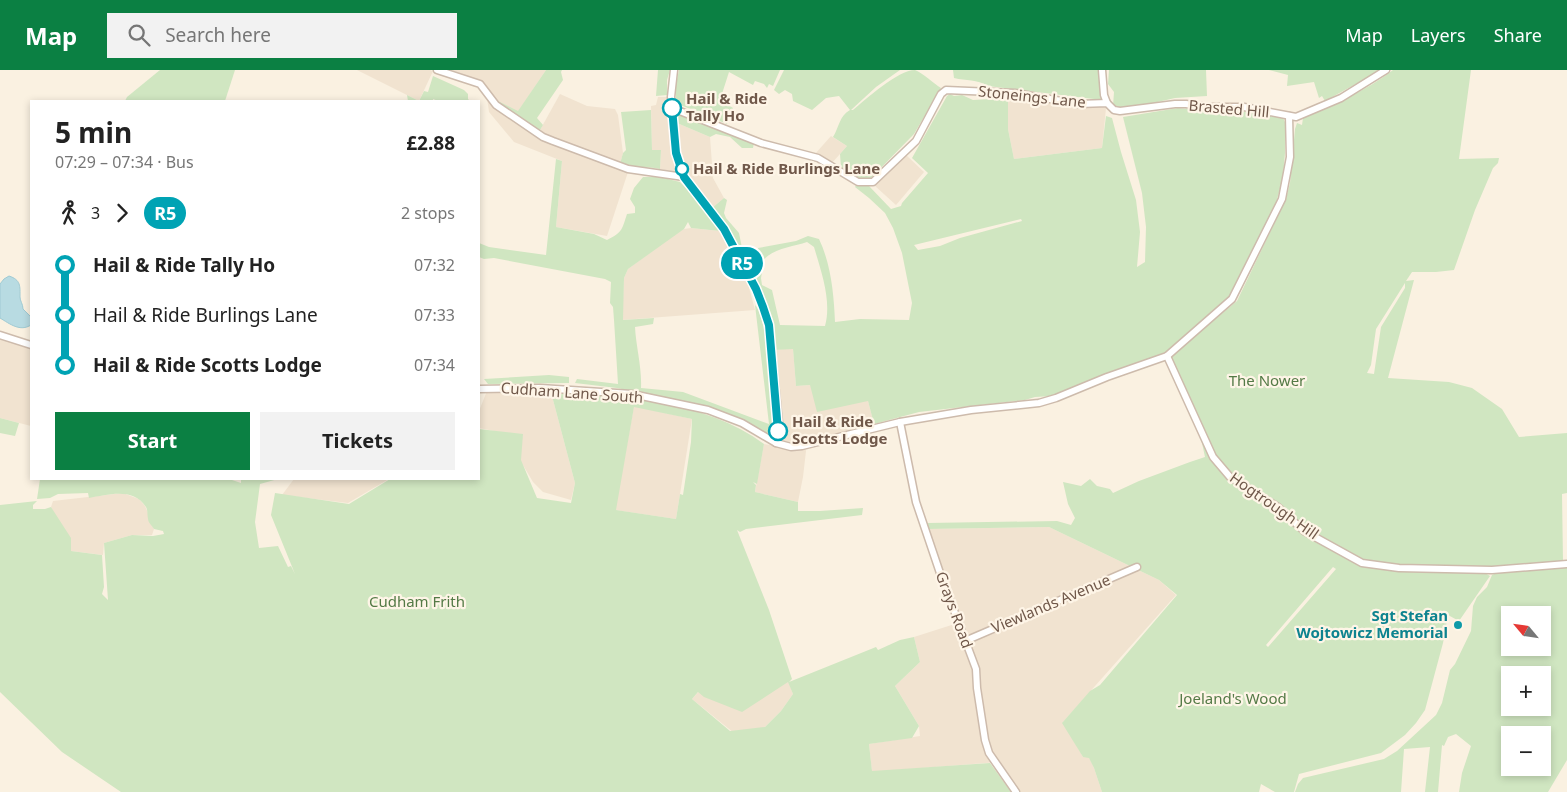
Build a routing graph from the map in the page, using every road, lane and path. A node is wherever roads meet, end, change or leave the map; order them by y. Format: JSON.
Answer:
{"nodes":[{"id":1,"x":437,"y":70,"type":"edge"},
{"id":2,"x":674,"y":70,"type":"edge"},
{"id":3,"x":1102,"y":70,"type":"edge"},
{"id":4,"x":1386,"y":70,"type":"edge"},
{"id":5,"x":1107,"y":103,"type":"junction"},
{"id":6,"x":672,"y":108,"type":"junction"},
{"id":7,"x":1120,"y":111,"type":"joint"},
{"id":8,"x":1289,"y":116,"type":"junction"},
{"id":9,"x":684,"y":177,"type":"junction"},
{"id":10,"x":0,"y":335,"type":"edge"},
{"id":11,"x":30,"y":345,"type":"edge"},
{"id":12,"x":1167,"y":356,"type":"junction"},
{"id":13,"x":480,"y":389,"type":"edge"},
{"id":14,"x":900,"y":422,"type":"junction"},
{"id":15,"x":776,"y":444,"type":"junction"},
{"id":16,"x":1567,"y":564,"type":"edge"},
{"id":17,"x":1137,"y":567,"type":"dead end"},
{"id":18,"x":965,"y":641,"type":"junction"},
{"id":19,"x":1016,"y":792,"type":"edge"}],
"edges":[{"from":1,"to":9,"type":"street"},
{"from":2,"to":6,"type":"street"},
{"from":3,"to":5,"type":"street"},
{"from":4,"to":8,"type":"street","name":"Brasted Hill"},
{"from":5,"to":6,"type":"street","name":"Stoneings Lane"},
{"from":5,"to":7,"type":"street","name":"Stoneings Lane"},
{"from":6,"to":9,"type":"street"},
{"from":7,"to":8,"type":"street","name":"Brasted Hill"},
{"from":8,"to":12,"type":"street"},
{"from":9,"to":15,"type":"street"},
{"from":10,"to":11,"type":"street"},
{"from":12,"to":14,"type":"street"},
{"from":12,"to":16,"type":"street","name":"Hogtrough Hill"},
{"from":13,"to":15,"type":"street","name":"Cudham Lane South"},
{"from":14,"to":15,"type":"street"},
{"from":14,"to":18,"type":"street","name":"Grays Road"},
{"from":17,"to":18,"type":"street","name":"Viewlands Avenue"},
{"from":18,"to":19,"type":"street","name":"Grays Road"}]}
